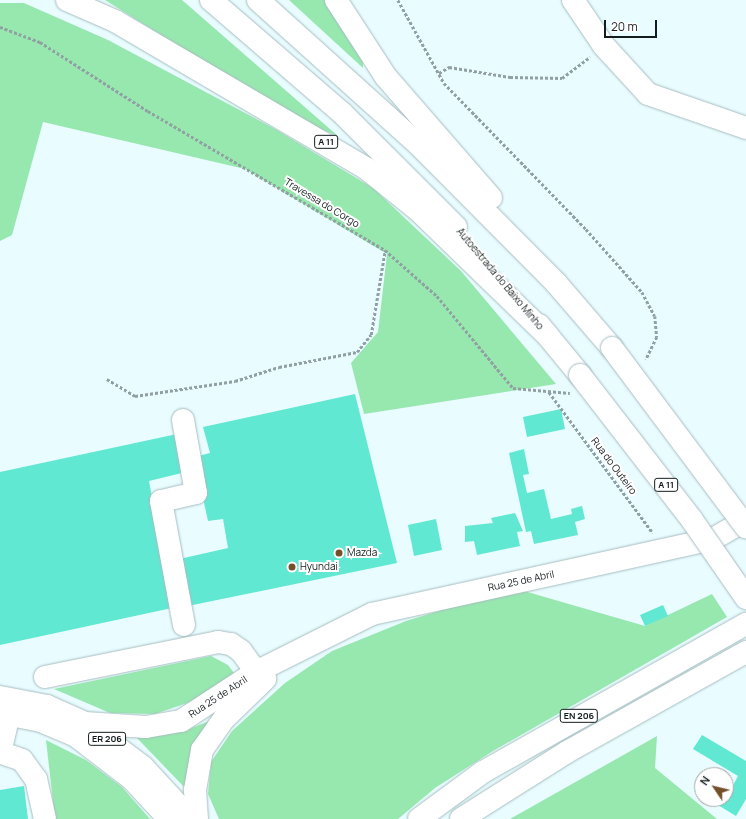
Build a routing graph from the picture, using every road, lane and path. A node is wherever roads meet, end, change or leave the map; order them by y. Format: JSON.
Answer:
{"nodes":[{"id":1,"x":67,"y":0,"type":"edge"},
{"id":2,"x":211,"y":0,"type":"edge"},
{"id":3,"x":258,"y":0,"type":"edge"},
{"id":4,"x":336,"y":0,"type":"edge"},
{"id":5,"x":398,"y":0,"type":"edge"},
{"id":6,"x":573,"y":0,"type":"edge"},
{"id":7,"x":0,"y":27,"type":"edge"},
{"id":8,"x":604,"y":46,"type":"junction"},
{"id":9,"x":440,"y":73,"type":"junction"},
{"id":10,"x":746,"y":128,"type":"edge"},
{"id":11,"x":385,"y":250,"type":"junction"},
{"id":12,"x":556,"y":283,"type":"junction"},
{"id":13,"x":548,"y":336,"type":"junction"},
{"id":14,"x":644,"y":363,"type":"dead end"},
{"id":15,"x":107,"y":379,"type":"dead end"},
{"id":16,"x":579,"y":383,"type":"junction"},
{"id":17,"x":549,"y":392,"type":"junction"},
{"id":18,"x":183,"y":420,"type":"dead end"},
{"id":19,"x":746,"y":520,"type":"edge"},
{"id":20,"x":746,"y":527,"type":"edge"},
{"id":21,"x":666,"y":550,"type":"junction"},
{"id":22,"x":746,"y":598,"type":"edge"},
{"id":23,"x":184,"y":624,"type":"dead end"},
{"id":24,"x":746,"y":624,"type":"edge"},
{"id":25,"x":746,"y":636,"type":"edge"},
{"id":26,"x":297,"y":649,"type":"junction"},
{"id":27,"x":746,"y":652,"type":"edge"},
{"id":28,"x":746,"y":667,"type":"edge"},
{"id":29,"x":256,"y":672,"type":"junction"},
{"id":30,"x":45,"y":677,"type":"dead end"},
{"id":31,"x":3,"y":708,"type":"edge"},
{"id":32,"x":85,"y":723,"type":"junction"},
{"id":33,"x":1,"y":753,"type":"edge"},
{"id":34,"x":45,"y":819,"type":"edge"},
{"id":35,"x":169,"y":819,"type":"edge"},
{"id":36,"x":191,"y":819,"type":"edge"},
{"id":37,"x":197,"y":819,"type":"edge"},
{"id":38,"x":419,"y":819,"type":"edge"},
{"id":39,"x":436,"y":819,"type":"edge"},
{"id":40,"x":461,"y":819,"type":"edge"},
{"id":41,"x":483,"y":819,"type":"edge"}],
"edges":[{"from":1,"to":13,"type":"main road","number":"A 11"},
{"from":2,"to":13,"type":"main road","name":"Autoestrada do Baixo Minho","number":"A 11"},
{"from":3,"to":12,"type":"main road"},
{"from":4,"to":12,"type":"main road"},
{"from":5,"to":9,"type":"path"},
{"from":6,"to":8,"type":"main road"},
{"from":7,"to":11,"type":"path","name":"Travessa do Corgo"},
{"from":8,"to":9,"type":"path"},
{"from":8,"to":10,"type":"main road"},
{"from":9,"to":14,"type":"path"},
{"from":11,"to":15,"type":"path"},
{"from":11,"to":17,"type":"path","name":"Travessa do Corgo"},
{"from":12,"to":20,"type":"main road","bridge":true},
{"from":13,"to":16,"type":"main road","name":"Autoestrada do Baixo Minho","number":"A 11"},
{"from":16,"to":17,"type":"path","name":"Travessa do Corgo"},
{"from":16,"to":22,"type":"main road","name":"Autoestrada do Baixo Minho","number":"A 11","bridge":true},
{"from":17,"to":21,"type":"path","name":"Rua do Outeiro"},
{"from":18,"to":23,"type":"main road"},
{"from":19,"to":21,"type":"main road","name":"Rua 25 de Abril"},
{"from":21,"to":26,"type":"main road","name":"Rua 25 de Abril"},
{"from":24,"to":38,"type":"main road","number":"EN 206"},
{"from":25,"to":39,"type":"main road"},
{"from":26,"to":29,"type":"main road","name":"Rua 25 de Abril"},
{"from":26,"to":37,"type":"main road","name":"Rua 25 de Abril"},
{"from":27,"to":40,"type":"main road"},
{"from":28,"to":41,"type":"main road"},
{"from":29,"to":30,"type":"main road"},
{"from":29,"to":32,"type":"main road","name":"Rua 25 de Abril"},
{"from":31,"to":32,"type":"main road","name":"Rua 25 de Abril","number":"ER 206"},
{"from":31,"to":33,"type":"main road"},
{"from":31,"to":35,"type":"main road","number":"ER 206"},
{"from":32,"to":36,"type":"main road","name":"Rua 25 de Abril","number":"ER 206"},
{"from":33,"to":34,"type":"main road"}]}
